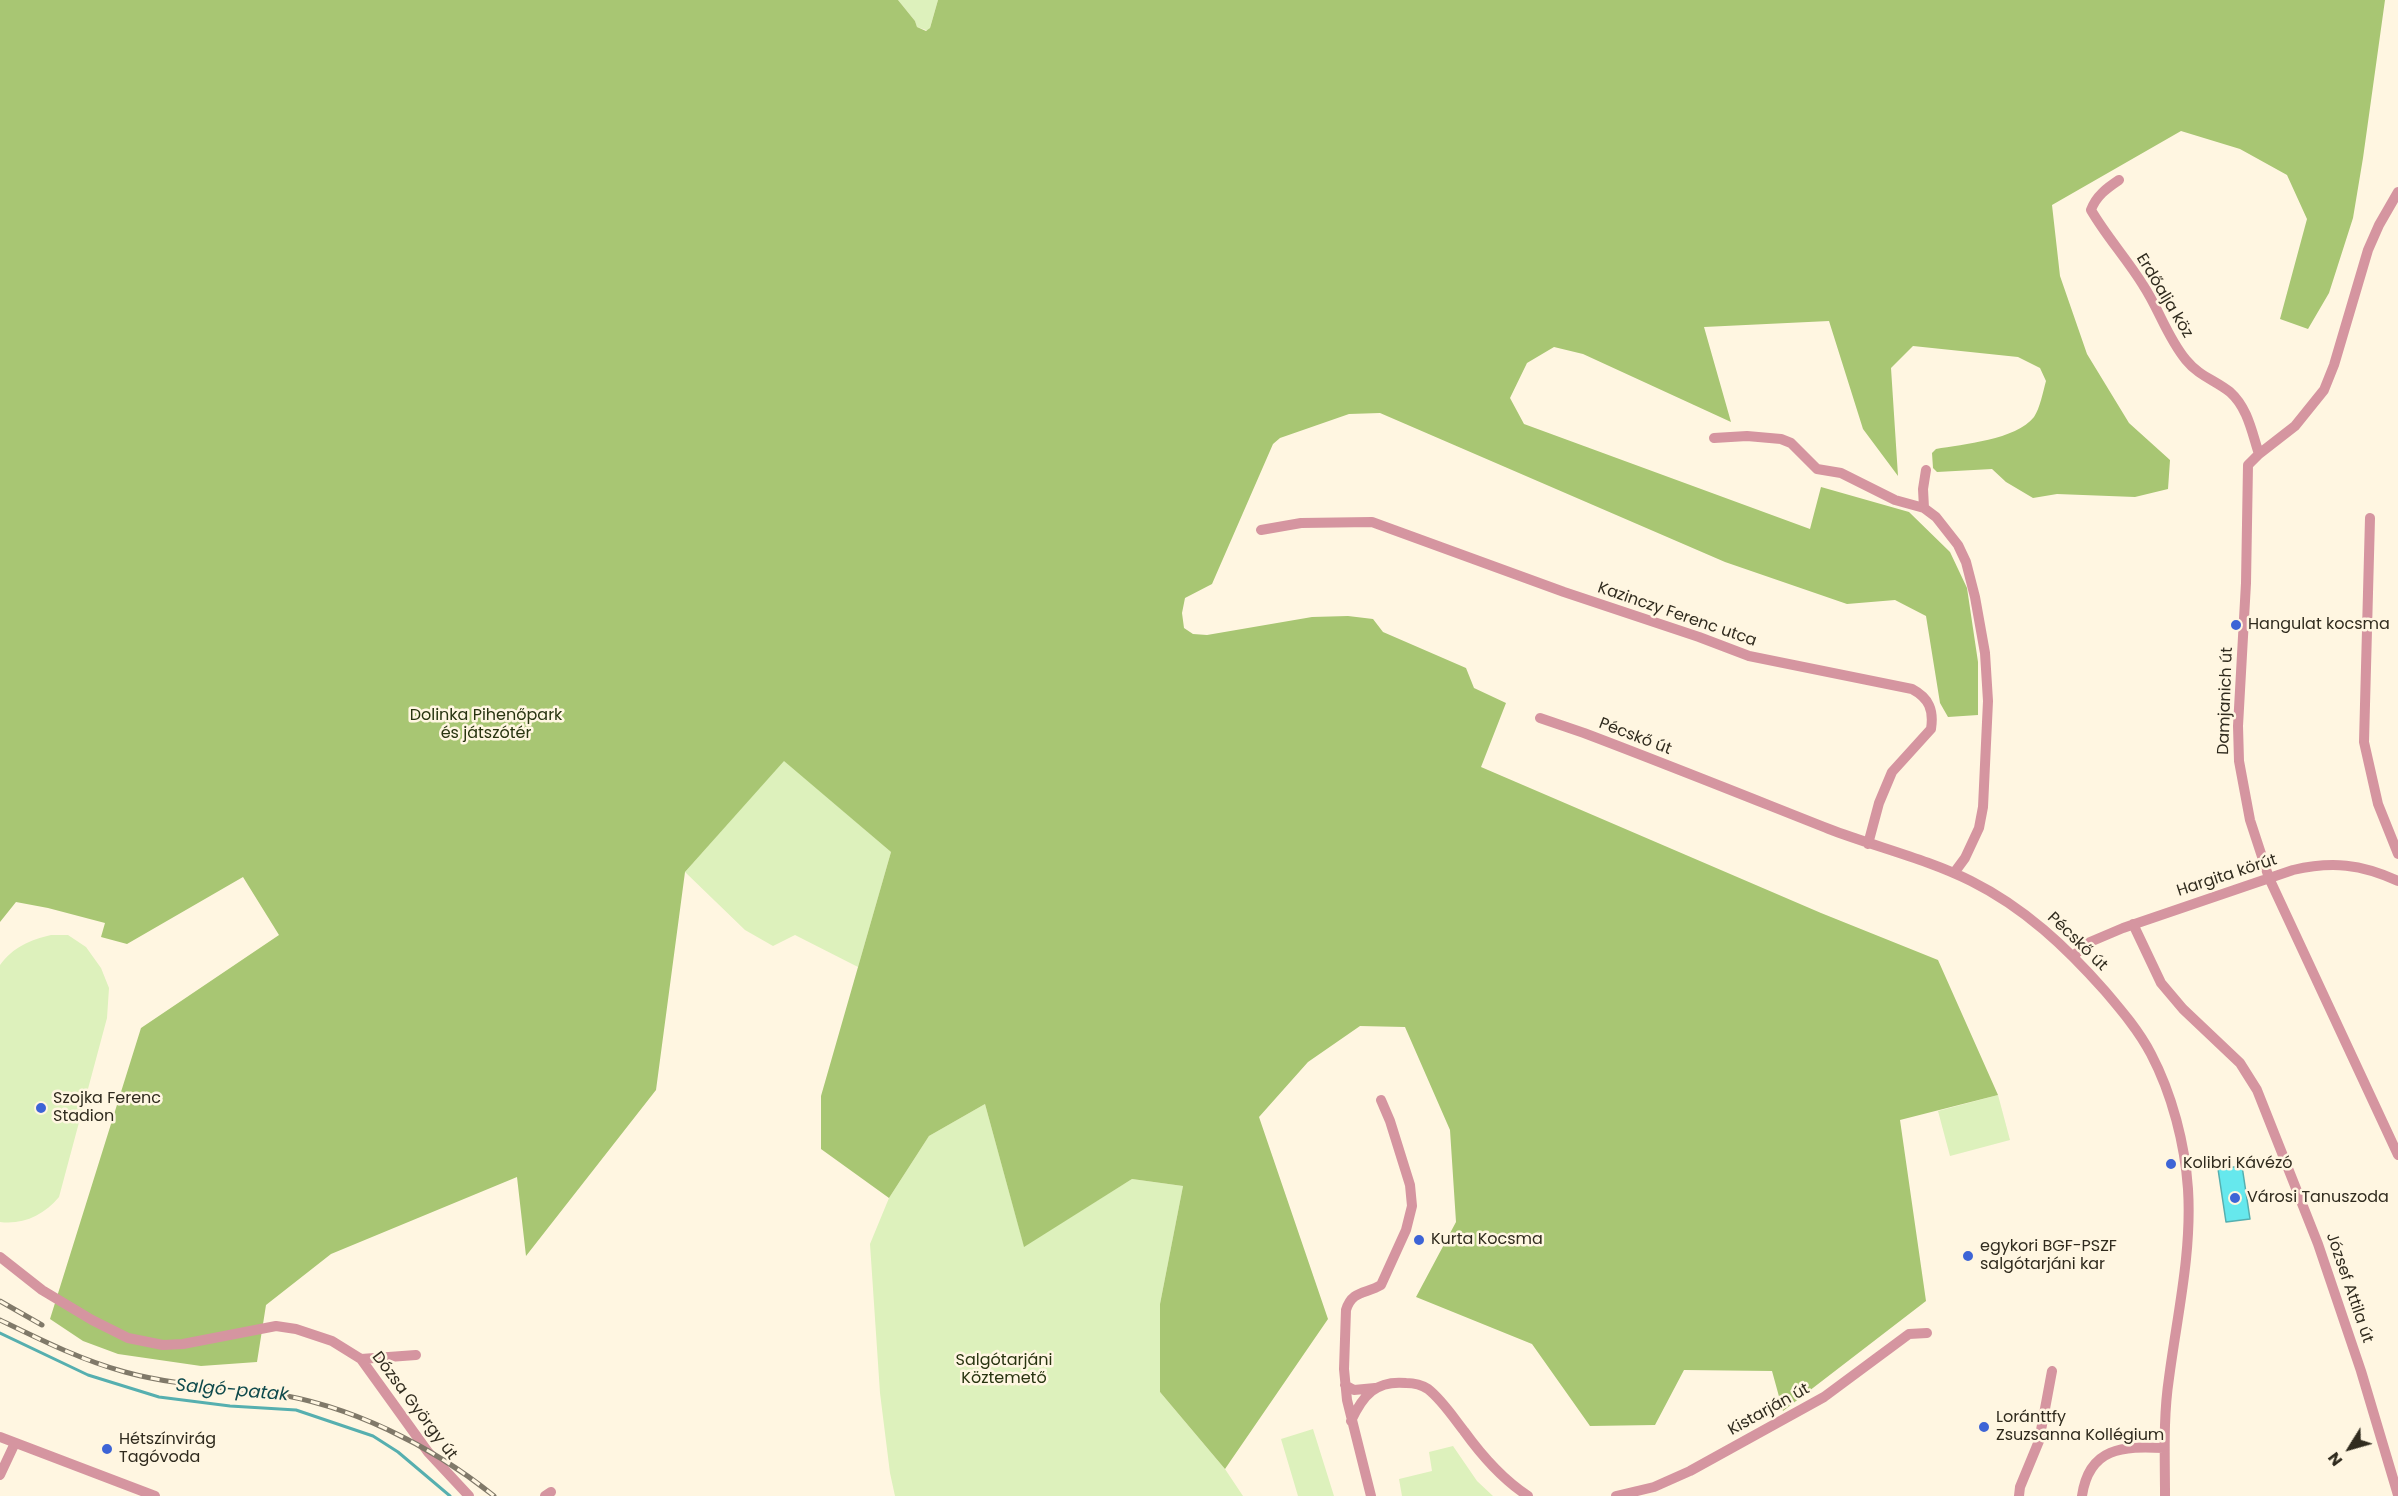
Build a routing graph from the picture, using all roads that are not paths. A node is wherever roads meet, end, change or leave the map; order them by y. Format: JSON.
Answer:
{"nodes":[{"id":1,"x":2119,"y":180,"type":"dead end"},
{"id":2,"x":2398,"y":192,"type":"edge"},
{"id":3,"x":1714,"y":438,"type":"dead end"},
{"id":4,"x":2259,"y":454,"type":"junction"},
{"id":5,"x":1926,"y":470,"type":"dead end"},
{"id":6,"x":1924,"y":508,"type":"junction"},
{"id":7,"x":2370,"y":518,"type":"dead end"},
{"id":8,"x":1261,"y":530,"type":"dead end"},
{"id":9,"x":1540,"y":718,"type":"dead end"},
{"id":10,"x":1868,"y":844,"type":"junction"},
{"id":11,"x":2398,"y":854,"type":"edge"},
{"id":12,"x":1954,"y":873,"type":"junction"},
{"id":13,"x":2269,"y":878,"type":"junction"},
{"id":14,"x":2398,"y":881,"type":"edge"},
{"id":15,"x":2133,"y":924,"type":"junction"},
{"id":16,"x":2073,"y":956,"type":"junction"},
{"id":17,"x":1381,"y":1100,"type":"dead end"},
{"id":18,"x":2398,"y":1155,"type":"edge"},
{"id":19,"x":0,"y":1257,"type":"edge"},
{"id":20,"x":1927,"y":1333,"type":"dead end"},
{"id":21,"x":416,"y":1355,"type":"dead end"},
{"id":22,"x":361,"y":1359,"type":"junction"},
{"id":23,"x":2052,"y":1371,"type":"dead end"},
{"id":24,"x":1345,"y":1384,"type":"junction"},
{"id":25,"x":1375,"y":1388,"type":"junction"},
{"id":26,"x":1351,"y":1421,"type":"junction"},
{"id":27,"x":0,"y":1437,"type":"edge"},
{"id":28,"x":15,"y":1443,"type":"junction"},
{"id":29,"x":2164,"y":1448,"type":"junction"},
{"id":30,"x":0,"y":1475,"type":"edge"},
{"id":31,"x":2398,"y":1495,"type":"edge"},
{"id":32,"x":155,"y":1496,"type":"edge"},
{"id":33,"x":469,"y":1496,"type":"edge"},
{"id":34,"x":1371,"y":1496,"type":"edge"},
{"id":35,"x":1528,"y":1496,"type":"edge"},
{"id":36,"x":1616,"y":1496,"type":"edge"},
{"id":37,"x":2019,"y":1496,"type":"edge"},
{"id":38,"x":2082,"y":1496,"type":"edge"},
{"id":39,"x":2165,"y":1496,"type":"edge"}],
"edges":[{"from":1,"to":4,"type":"street","name":"Erdőalja köz"},
{"from":2,"to":4,"type":"street","name":"Damjanich út"},
{"from":3,"to":6,"type":"street"},
{"from":4,"to":13,"type":"street","name":"Damjanich út"},
{"from":5,"to":6,"type":"street"},
{"from":6,"to":12,"type":"street"},
{"from":7,"to":11,"type":"street"},
{"from":8,"to":10,"type":"street","name":"Kazinczy Ferenc utca"},
{"from":9,"to":10,"type":"street","name":"Pécskő út"},
{"from":10,"to":12,"type":"street","name":"Pécskő út"},
{"from":12,"to":16,"type":"street","name":"Pécskő út"},
{"from":13,"to":14,"type":"street","name":"Hargita körút"},
{"from":13,"to":15,"type":"street","name":"Hargita körút"},
{"from":13,"to":18,"type":"street","name":"Damjanich út"},
{"from":15,"to":16,"type":"street","name":"Hargita körút"},
{"from":15,"to":31,"type":"street","name":"József Attila út"},
{"from":16,"to":29,"type":"street","name":"Pécskő út"},
{"from":17,"to":24,"type":"street"},
{"from":19,"to":22,"type":"street","name":"Dózsa György út"},
{"from":20,"to":36,"type":"street","name":"Kistarján út"},
{"from":21,"to":22,"type":"street"},
{"from":22,"to":33,"type":"street","name":"Dózsa György út"},
{"from":23,"to":37,"type":"street"},
{"from":24,"to":25,"type":"street"},
{"from":24,"to":26,"type":"street"},
{"from":25,"to":26,"type":"street"},
{"from":25,"to":35,"type":"street"},
{"from":26,"to":34,"type":"street"},
{"from":27,"to":28,"type":"street"},
{"from":28,"to":30,"type":"street"},
{"from":28,"to":32,"type":"street"},
{"from":29,"to":38,"type":"street"},
{"from":29,"to":39,"type":"street","name":"Pécskő út"}]}
